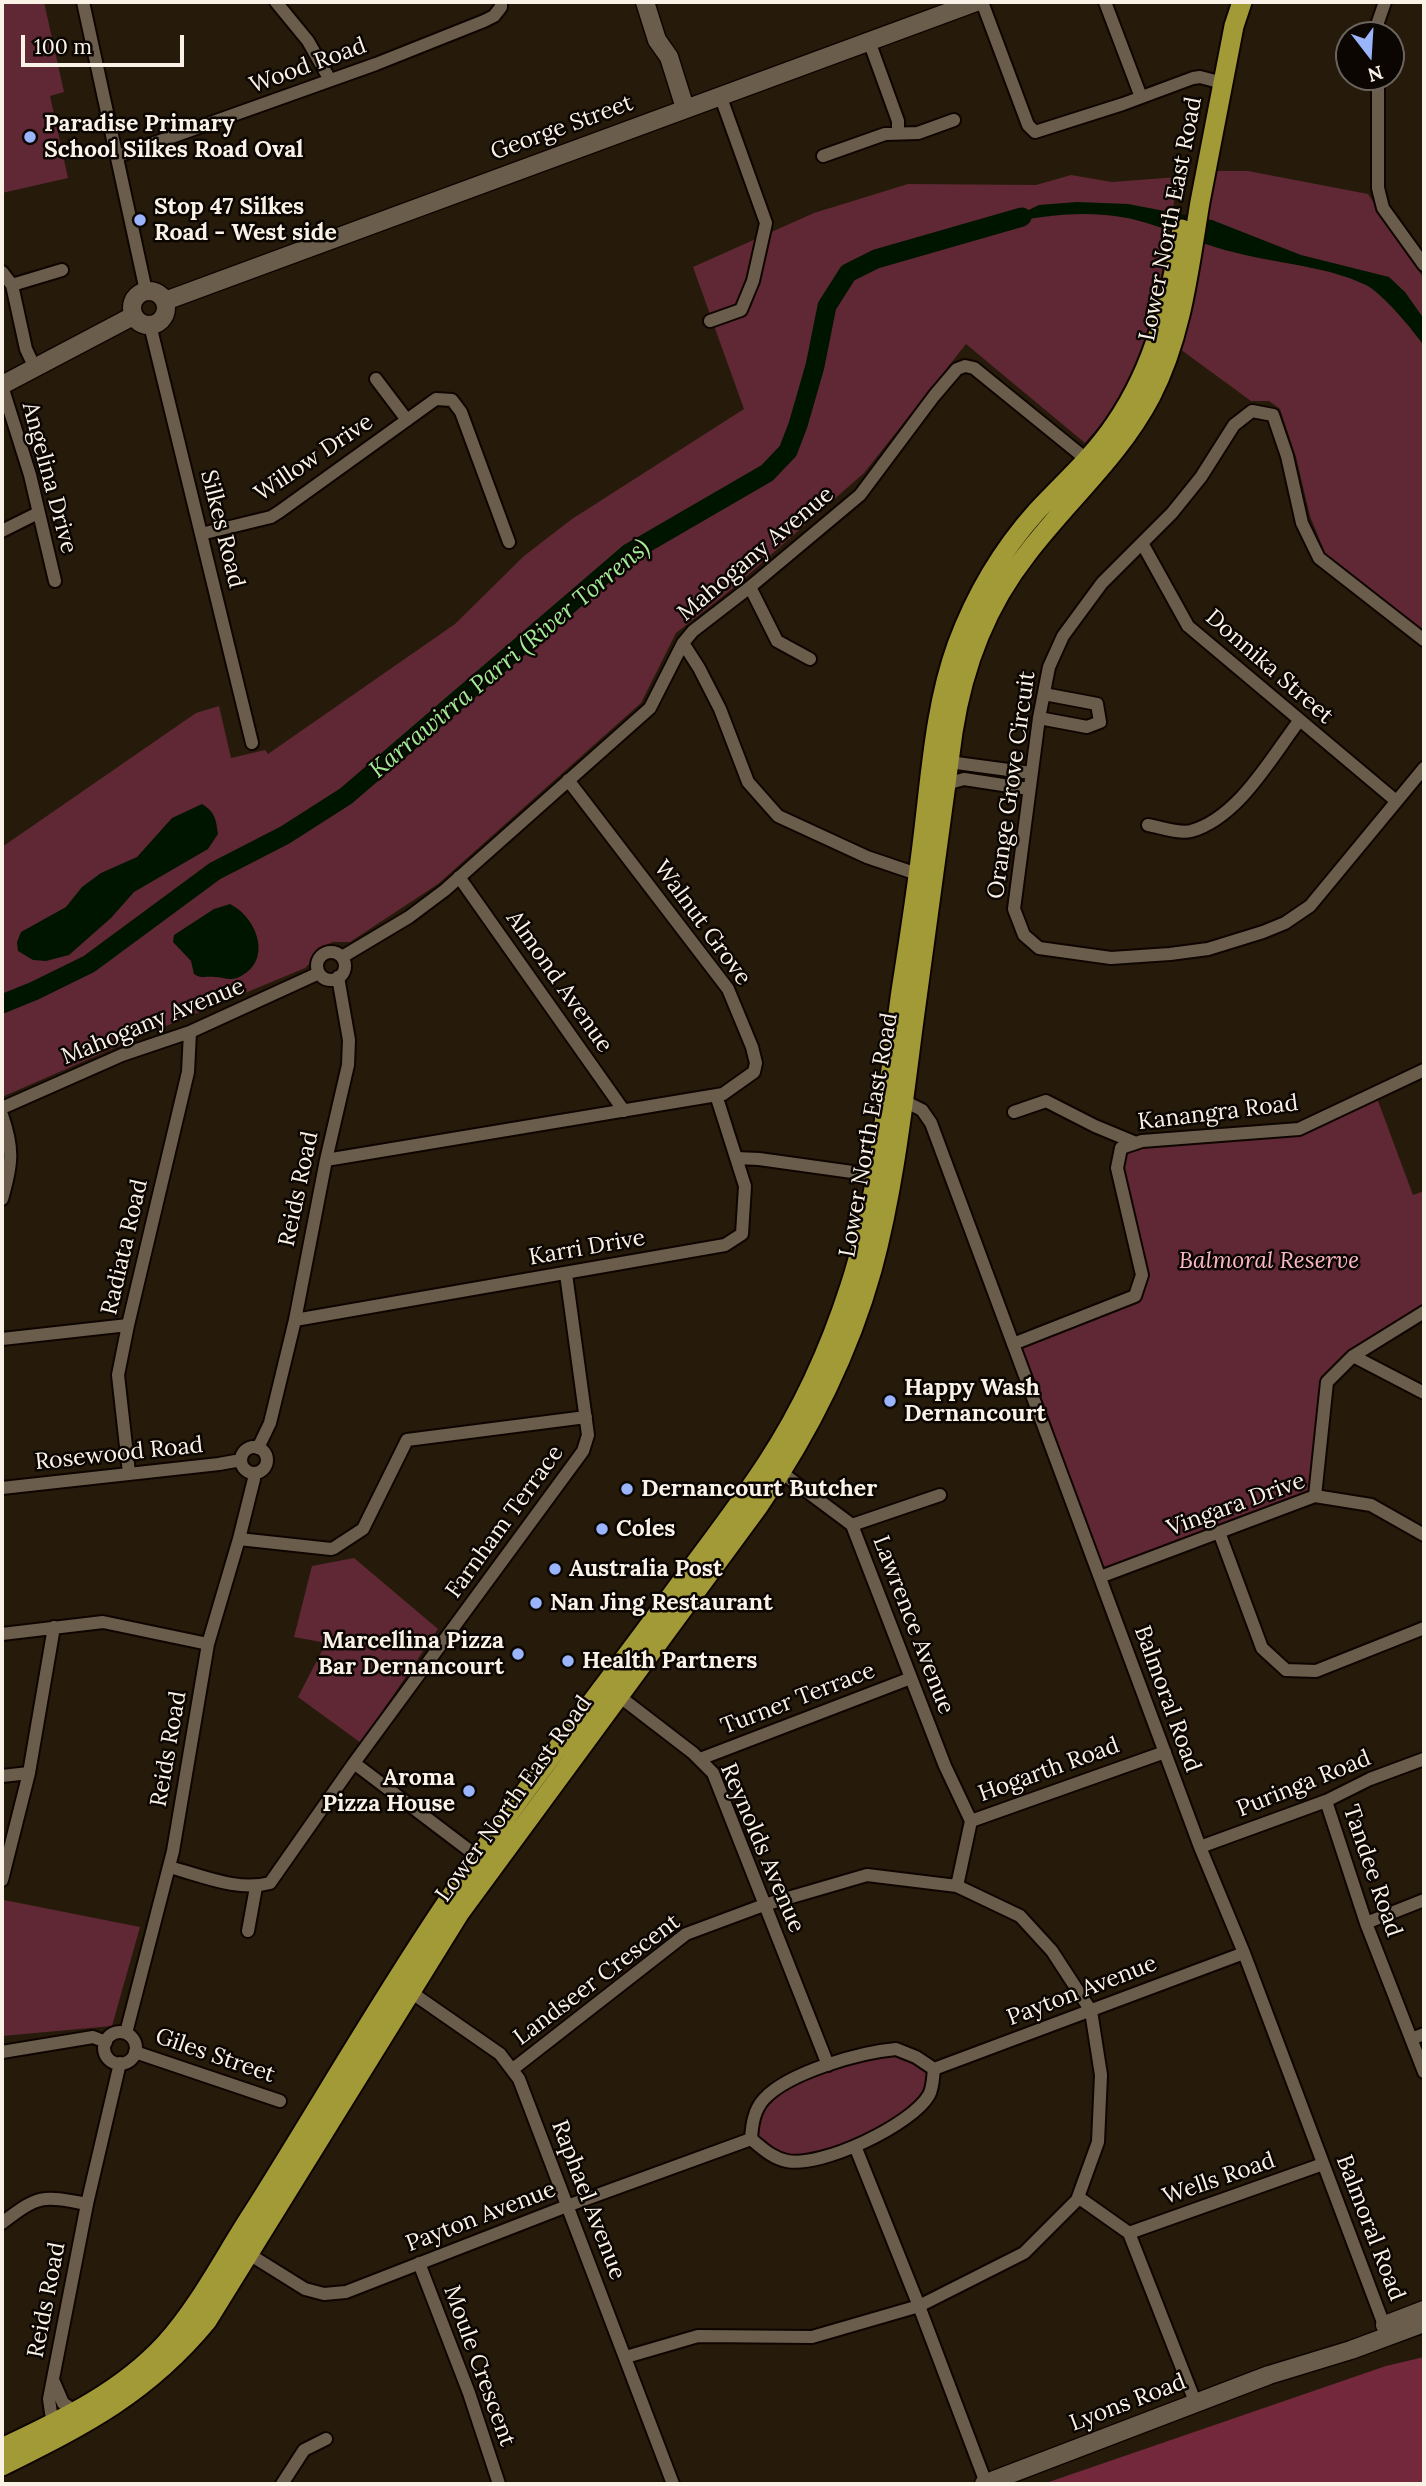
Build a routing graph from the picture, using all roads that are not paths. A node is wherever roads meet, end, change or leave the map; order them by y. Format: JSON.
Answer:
{"nodes":[{"id":1,"x":83,"y":2,"type":"edge"},
{"id":2,"x":276,"y":2,"type":"edge"},
{"id":3,"x":501,"y":2,"type":"edge"},
{"id":4,"x":645,"y":2,"type":"edge"},
{"id":5,"x":976,"y":2,"type":"edge"},
{"id":6,"x":982,"y":2,"type":"edge"},
{"id":7,"x":1105,"y":2,"type":"edge"},
{"id":8,"x":1228,"y":2,"type":"edge"},
{"id":9,"x":1242,"y":2,"type":"edge"},
{"id":10,"x":1385,"y":2,"type":"edge"},
{"id":11,"x":1378,"y":21,"type":"edge"},
{"id":12,"x":869,"y":41,"type":"junction"},
{"id":13,"x":330,"y":80,"type":"junction"},
{"id":14,"x":1218,"y":81,"type":"junction"},
{"id":15,"x":1378,"y":91,"type":"edge"},
{"id":16,"x":720,"y":95,"type":"junction"},
{"id":17,"x":1141,"y":97,"type":"junction"},
{"id":18,"x":685,"y":108,"type":"junction"},
{"id":19,"x":954,"y":120,"type":"dead end"},
{"id":20,"x":898,"y":132,"type":"junction"},
{"id":21,"x":118,"y":156,"type":"junction"},
{"id":22,"x":823,"y":156,"type":"dead end"},
{"id":23,"x":1424,"y":265,"type":"edge"},
{"id":24,"x":62,"y":270,"type":"dead end"},
{"id":25,"x":2,"y":272,"type":"edge"},
{"id":26,"x":12,"y":285,"type":"junction"},
{"id":27,"x":146,"y":290,"type":"junction"},
{"id":28,"x":165,"y":301,"type":"junction"},
{"id":29,"x":133,"y":316,"type":"junction"},
{"id":30,"x":710,"y":321,"type":"dead end"},
{"id":31,"x":150,"y":326,"type":"junction"},
{"id":32,"x":35,"y":368,"type":"junction"},
{"id":33,"x":376,"y":379,"type":"dead end"},
{"id":34,"x":2,"y":386,"type":"edge"},
{"id":35,"x":407,"y":420,"type":"junction"},
{"id":36,"x":1093,"y":466,"type":"junction"},
{"id":37,"x":38,"y":513,"type":"junction"},
{"id":38,"x":2,"y":531,"type":"edge"},
{"id":39,"x":201,"y":534,"type":"junction"},
{"id":40,"x":509,"y":542,"type":"dead end"},
{"id":41,"x":1142,"y":543,"type":"junction"},
{"id":42,"x":55,"y":581,"type":"dead end"},
{"id":43,"x":750,"y":587,"type":"junction"},
{"id":44,"x":1424,"y":640,"type":"edge"},
{"id":45,"x":683,"y":643,"type":"junction"},
{"id":46,"x":810,"y":659,"type":"dead end"},
{"id":47,"x":1044,"y":694,"type":"junction"},
{"id":48,"x":1039,"y":718,"type":"junction"},
{"id":49,"x":1299,"y":721,"type":"junction"},
{"id":50,"x":252,"y":743,"type":"dead end"},
{"id":51,"x":949,"y":762,"type":"junction"},
{"id":52,"x":1424,"y":768,"type":"edge"},
{"id":53,"x":1031,"y":774,"type":"junction"},
{"id":54,"x":939,"y":778,"type":"junction"},
{"id":55,"x":568,"y":780,"type":"junction"},
{"id":56,"x":1029,"y":789,"type":"junction"},
{"id":57,"x":1395,"y":800,"type":"junction"},
{"id":58,"x":1149,"y":825,"type":"dead end"},
{"id":59,"x":459,"y":877,"type":"junction"},
{"id":60,"x":926,"y":877,"type":"junction"},
{"id":61,"x":342,"y":957,"type":"junction"},
{"id":62,"x":319,"y":973,"type":"junction"},
{"id":63,"x":338,"y":977,"type":"junction"},
{"id":64,"x":190,"y":1032,"type":"junction"},
{"id":65,"x":1424,"y":1070,"type":"edge"},
{"id":66,"x":720,"y":1095,"type":"junction"},
{"id":67,"x":896,"y":1098,"type":"junction"},
{"id":68,"x":2,"y":1108,"type":"edge"},
{"id":69,"x":624,"y":1111,"type":"junction"},
{"id":70,"x":1014,"y":1112,"type":"dead end"},
{"id":71,"x":2,"y":1115,"type":"edge"},
{"id":72,"x":1136,"y":1143,"type":"junction"},
{"id":73,"x":736,"y":1158,"type":"junction"},
{"id":74,"x":326,"y":1160,"type":"junction"},
{"id":75,"x":883,"y":1177,"type":"junction"},
{"id":76,"x":2,"y":1199,"type":"edge"},
{"id":77,"x":566,"y":1274,"type":"junction"},
{"id":78,"x":1424,"y":1312,"type":"edge"},
{"id":79,"x":295,"y":1320,"type":"junction"},
{"id":80,"x":128,"y":1325,"type":"junction"},
{"id":81,"x":2,"y":1339,"type":"edge"},
{"id":82,"x":1013,"y":1344,"type":"junction"},
{"id":83,"x":1353,"y":1356,"type":"junction"},
{"id":84,"x":1424,"y":1393,"type":"edge"},
{"id":85,"x":586,"y":1417,"type":"junction"},
{"id":86,"x":258,"y":1448,"type":"junction"},
{"id":87,"x":241,"y":1460,"type":"junction"},
{"id":88,"x":781,"y":1472,"type":"junction"},
{"id":89,"x":129,"y":1473,"type":"junction"},
{"id":90,"x":253,"y":1473,"type":"junction"},
{"id":91,"x":2,"y":1488,"type":"edge"},
{"id":92,"x":940,"y":1495,"type":"dead end"},
{"id":93,"x":1315,"y":1496,"type":"junction"},
{"id":94,"x":852,"y":1525,"type":"junction"},
{"id":95,"x":1219,"y":1532,"type":"junction"},
{"id":96,"x":1424,"y":1535,"type":"edge"},
{"id":97,"x":239,"y":1539,"type":"junction"},
{"id":98,"x":1100,"y":1577,"type":"junction"},
{"id":99,"x":54,"y":1627,"type":"junction"},
{"id":100,"x":1424,"y":1628,"type":"edge"},
{"id":101,"x":2,"y":1634,"type":"edge"},
{"id":102,"x":208,"y":1644,"type":"junction"},
{"id":103,"x":911,"y":1678,"type":"junction"},
{"id":104,"x":612,"y":1691,"type":"junction"},
{"id":105,"x":1164,"y":1752,"type":"junction"},
{"id":106,"x":700,"y":1759,"type":"junction"},
{"id":107,"x":1424,"y":1759,"type":"edge"},
{"id":108,"x":354,"y":1763,"type":"junction"},
{"id":109,"x":29,"y":1773,"type":"junction"},
{"id":110,"x":2,"y":1776,"type":"edge"},
{"id":111,"x":1326,"y":1801,"type":"junction"},
{"id":112,"x":971,"y":1821,"type":"junction"},
{"id":113,"x":1200,"y":1847,"type":"junction"},
{"id":114,"x":485,"y":1862,"type":"junction"},
{"id":115,"x":169,"y":1867,"type":"junction"},
{"id":116,"x":2,"y":1880,"type":"edge"},
{"id":117,"x":957,"y":1886,"type":"junction"},
{"id":118,"x":256,"y":1887,"type":"junction"},
{"id":119,"x":1424,"y":1900,"type":"edge"},
{"id":120,"x":764,"y":1905,"type":"junction"},
{"id":121,"x":1366,"y":1923,"type":"junction"},
{"id":122,"x":248,"y":1931,"type":"dead end"},
{"id":123,"x":1244,"y":1952,"type":"junction"},
{"id":124,"x":403,"y":1986,"type":"junction"},
{"id":125,"x":1091,"y":2011,"type":"junction"},
{"id":126,"x":125,"y":2033,"type":"junction"},
{"id":127,"x":1424,"y":2034,"type":"edge"},
{"id":128,"x":1411,"y":2039,"type":"junction"},
{"id":129,"x":106,"y":2042,"type":"junction"},
{"id":130,"x":2,"y":2052,"type":"edge"},
{"id":131,"x":135,"y":2052,"type":"junction"},
{"id":132,"x":120,"y":2063,"type":"junction"},
{"id":133,"x":828,"y":2065,"type":"junction"},
{"id":134,"x":513,"y":2069,"type":"junction"},
{"id":135,"x":934,"y":2069,"type":"junction"},
{"id":136,"x":1424,"y":2072,"type":"edge"},
{"id":137,"x":280,"y":2101,"type":"dead end"},
{"id":138,"x":751,"y":2139,"type":"junction"},
{"id":139,"x":855,"y":2146,"type":"junction"},
{"id":140,"x":1323,"y":2164,"type":"junction"},
{"id":141,"x":1078,"y":2197,"type":"junction"},
{"id":142,"x":87,"y":2204,"type":"junction"},
{"id":143,"x":567,"y":2206,"type":"junction"},
{"id":144,"x":2,"y":2223,"type":"edge"},
{"id":145,"x":1129,"y":2233,"type":"junction"},
{"id":146,"x":241,"y":2248,"type":"junction"},
{"id":147,"x":419,"y":2263,"type":"junction"},
{"id":148,"x":919,"y":2306,"type":"junction"},
{"id":149,"x":1424,"y":2309,"type":"edge"},
{"id":150,"x":1424,"y":2323,"type":"edge"},
{"id":151,"x":1386,"y":2331,"type":"junction"},
{"id":152,"x":626,"y":2357,"type":"junction"},
{"id":153,"x":53,"y":2380,"type":"junction"},
{"id":154,"x":1196,"y":2403,"type":"junction"},
{"id":155,"x":76,"y":2412,"type":"junction"},
{"id":156,"x":57,"y":2430,"type":"junction"},
{"id":157,"x":326,"y":2438,"type":"dead end"},
{"id":158,"x":2,"y":2448,"type":"edge"},
{"id":159,"x":2,"y":2466,"type":"edge"},
{"id":160,"x":282,"y":2484,"type":"edge"},
{"id":161,"x":499,"y":2484,"type":"edge"},
{"id":162,"x":673,"y":2484,"type":"edge"},
{"id":163,"x":985,"y":2484,"type":"edge"}],
"edges":[{"from":1,"to":21,"type":"street"},
{"from":2,"to":13,"type":"street"},
{"from":3,"to":13,"type":"street","name":"Wood Road"},
{"from":4,"to":18,"type":"street"},
{"from":5,"to":12,"type":"street","name":"George Street"},
{"from":6,"to":17,"type":"street"},
{"from":7,"to":17,"type":"street"},
{"from":8,"to":14,"type":"main road","name":"Lower North East Road"},
{"from":9,"to":14,"type":"main road","name":"Lower North East Road"},
{"from":10,"to":11,"type":"street"},
{"from":12,"to":16,"type":"street","name":"George Street"},
{"from":12,"to":20,"type":"street"},
{"from":13,"to":21,"type":"street","name":"Wood Road"},
{"from":14,"to":17,"type":"street"},
{"from":14,"to":36,"type":"main road","name":"Lower North East Road"},
{"from":15,"to":23,"type":"street"},
{"from":16,"to":18,"type":"street","name":"George Street"},
{"from":16,"to":30,"type":"street"},
{"from":18,"to":28,"type":"street","name":"George Street"},
{"from":19,"to":20,"type":"street"},
{"from":20,"to":22,"type":"street"},
{"from":21,"to":27,"type":"street"},
{"from":24,"to":26,"type":"street"},
{"from":25,"to":26,"type":"street"},
{"from":26,"to":32,"type":"street"},
{"from":27,"to":28,"type":"street"},
{"from":27,"to":29,"type":"street"},
{"from":28,"to":31,"type":"street"},
{"from":29,"to":31,"type":"street"},
{"from":29,"to":32,"type":"street"},
{"from":31,"to":39,"type":"street","name":"Silkes Road"},
{"from":32,"to":34,"type":"street"},
{"from":33,"to":35,"type":"street","name":"Willow Drive"},
{"from":34,"to":37,"type":"street","name":"Angelina Drive"},
{"from":35,"to":39,"type":"street","name":"Willow Drive"},
{"from":35,"to":40,"type":"street","name":"Willow Drive"},
{"from":36,"to":43,"type":"street","name":"Mahogany Avenue"},
{"from":36,"to":51,"type":"main road","name":"Lower North East Road"},
{"from":36,"to":54,"type":"main road","name":"Lower North East Road"},
{"from":37,"to":38,"type":"street"},
{"from":37,"to":42,"type":"street","name":"Angelina Drive"},
{"from":39,"to":50,"type":"street","name":"Silkes Road"},
{"from":41,"to":44,"type":"street","name":"Orange Grove Circuit"},
{"from":41,"to":47,"type":"street","name":"Orange Grove Circuit"},
{"from":41,"to":49,"type":"street","name":"Donnika Street"},
{"from":43,"to":45,"type":"street","name":"Mahogany Avenue"},
{"from":43,"to":46,"type":"street"},
{"from":45,"to":55,"type":"street","name":"Mahogany Avenue"},
{"from":45,"to":60,"type":"street"},
{"from":47,"to":48,"type":"street","name":"Orange Grove Circuit"},
{"from":47,"to":48,"type":"street"},
{"from":48,"to":53,"type":"street","name":"Orange Grove Circuit"},
{"from":49,"to":57,"type":"street","name":"Donnika Street"},
{"from":49,"to":58,"type":"street"},
{"from":51,"to":53,"type":"street"},
{"from":51,"to":54,"type":"main road","name":"Lower North East Road"},
{"from":52,"to":57,"type":"street","name":"Orange Grove Circuit"},
{"from":53,"to":56,"type":"street","name":"Orange Grove Circuit"},
{"from":54,"to":56,"type":"street"},
{"from":54,"to":60,"type":"main road","name":"Lower North East Road"},
{"from":55,"to":59,"type":"street","name":"Mahogany Avenue"},
{"from":55,"to":66,"type":"street","name":"Walnut Grove"},
{"from":56,"to":57,"type":"street","name":"Orange Grove Circuit"},
{"from":59,"to":61,"type":"street","name":"Mahogany Avenue"},
{"from":59,"to":69,"type":"street","name":"Almond Avenue"},
{"from":60,"to":67,"type":"main road","name":"Lower North East Road"},
{"from":61,"to":62,"type":"street"},
{"from":61,"to":63,"type":"street"},
{"from":62,"to":63,"type":"street"},
{"from":62,"to":64,"type":"street","name":"Mahogany Avenue"},
{"from":63,"to":74,"type":"street","name":"Reids Road"},
{"from":64,"to":68,"type":"street","name":"Mahogany Avenue"},
{"from":64,"to":80,"type":"street","name":"Radiata Road"},
{"from":65,"to":72,"type":"street","name":"Kanangra Road"},
{"from":66,"to":69,"type":"street"},
{"from":66,"to":73,"type":"street","name":"Karri Drive"},
{"from":67,"to":75,"type":"main road","name":"Lower North East Road"},
{"from":67,"to":82,"type":"street","name":"Balmoral Road"},
{"from":69,"to":74,"type":"street"},
{"from":70,"to":72,"type":"street"},
{"from":71,"to":76,"type":"street"},
{"from":72,"to":82,"type":"street","name":"Kanangra Road"},
{"from":73,"to":75,"type":"street"},
{"from":73,"to":77,"type":"street","name":"Karri Drive"},
{"from":74,"to":79,"type":"street","name":"Reids Road"},
{"from":75,"to":88,"type":"main road","name":"Lower North East Road"},
{"from":75,"to":104,"type":"main road","name":"Lower North East Road"},
{"from":77,"to":79,"type":"street","name":"Karri Drive"},
{"from":77,"to":85,"type":"street","name":"Farnham Terrace"},
{"from":78,"to":83,"type":"street"},
{"from":79,"to":86,"type":"street","name":"Reids Road"},
{"from":80,"to":81,"type":"street"},
{"from":80,"to":89,"type":"street","name":"Radiata Road"},
{"from":82,"to":98,"type":"street","name":"Balmoral Road"},
{"from":83,"to":84,"type":"street"},
{"from":83,"to":93,"type":"street"},
{"from":85,"to":97,"type":"street"},
{"from":85,"to":108,"type":"street","name":"Farnham Terrace"},
{"from":86,"to":87,"type":"street"},
{"from":86,"to":90,"type":"street"},
{"from":87,"to":89,"type":"street","name":"Rosewood Road"},
{"from":87,"to":90,"type":"street"},
{"from":88,"to":94,"type":"street","name":"Lawrence Avenue"},
{"from":88,"to":104,"type":"main road","name":"Lower North East Road"},
{"from":89,"to":91,"type":"street","name":"Rosewood Road"},
{"from":90,"to":97,"type":"street","name":"Reids Road"},
{"from":92,"to":94,"type":"street"},
{"from":93,"to":95,"type":"street","name":"Vingara Drive"},
{"from":93,"to":96,"type":"street","name":"Vingara Drive"},
{"from":94,"to":103,"type":"street","name":"Lawrence Avenue"},
{"from":95,"to":98,"type":"street","name":"Vingara Drive"},
{"from":95,"to":100,"type":"street"},
{"from":97,"to":102,"type":"street","name":"Reids Road"},
{"from":98,"to":105,"type":"street","name":"Balmoral Road"},
{"from":99,"to":101,"type":"street"},
{"from":99,"to":102,"type":"street"},
{"from":99,"to":109,"type":"street"},
{"from":102,"to":115,"type":"street","name":"Reids Road"},
{"from":103,"to":106,"type":"street","name":"Turner Terrace"},
{"from":103,"to":112,"type":"street","name":"Lawrence Avenue"},
{"from":104,"to":106,"type":"street","name":"Reynolds Avenue"},
{"from":104,"to":114,"type":"main road","name":"Lower North East Road"},
{"from":105,"to":112,"type":"street","name":"Hogarth Road"},
{"from":105,"to":113,"type":"street","name":"Balmoral Road"},
{"from":106,"to":120,"type":"street","name":"Reynolds Avenue"},
{"from":107,"to":111,"type":"street","name":"Puringa Road"},
{"from":108,"to":114,"type":"street"},
{"from":108,"to":118,"type":"street","name":"Farnham Terrace"},
{"from":109,"to":110,"type":"street"},
{"from":109,"to":116,"type":"street"},
{"from":111,"to":113,"type":"street","name":"Puringa Road"},
{"from":111,"to":121,"type":"street","name":"Tandee Road"},
{"from":112,"to":117,"type":"street","name":"Hogarth Road"},
{"from":113,"to":123,"type":"street","name":"Balmoral Road"},
{"from":114,"to":124,"type":"main road","name":"Lower North East Road"},
{"from":115,"to":118,"type":"street"},
{"from":115,"to":126,"type":"street","name":"Reids Road"},
{"from":117,"to":120,"type":"street","name":"Landseer Crescent"},
{"from":117,"to":125,"type":"street","name":"Landseer Crescent"},
{"from":118,"to":122,"type":"street"},
{"from":119,"to":121,"type":"street"},
{"from":120,"to":133,"type":"street","name":"Reynolds Avenue"},
{"from":120,"to":134,"type":"street","name":"Landseer Crescent"},
{"from":121,"to":128,"type":"street","name":"Tandee Road"},
{"from":123,"to":125,"type":"street","name":"Payton Avenue"},
{"from":123,"to":140,"type":"street","name":"Balmoral Road"},
{"from":124,"to":134,"type":"street","name":"Raphael Avenue"},
{"from":124,"to":146,"type":"main road","name":"Lower North East Road"},
{"from":125,"to":135,"type":"street","name":"Payton Avenue"},
{"from":125,"to":141,"type":"street","name":"Landseer Crescent"},
{"from":126,"to":129,"type":"street"},
{"from":126,"to":131,"type":"street"},
{"from":127,"to":128,"type":"street"},
{"from":128,"to":136,"type":"street","name":"Tandee Road"},
{"from":129,"to":130,"type":"street"},
{"from":129,"to":132,"type":"street"},
{"from":131,"to":132,"type":"street"},
{"from":131,"to":137,"type":"street","name":"Giles Street"},
{"from":132,"to":142,"type":"street","name":"Reids Road"},
{"from":133,"to":135,"type":"street"},
{"from":133,"to":138,"type":"street"},
{"from":134,"to":143,"type":"street","name":"Raphael Avenue"},
{"from":135,"to":139,"type":"street"},
{"from":138,"to":139,"type":"street"},
{"from":138,"to":143,"type":"street","name":"Payton Avenue"},
{"from":139,"to":148,"type":"street"},
{"from":140,"to":145,"type":"street","name":"Wells Road"},
{"from":140,"to":151,"type":"street","name":"Balmoral Road"},
{"from":141,"to":145,"type":"street"},
{"from":141,"to":148,"type":"street","name":"Landseer Crescent"},
{"from":142,"to":144,"type":"street"},
{"from":142,"to":153,"type":"street","name":"Reids Road"},
{"from":143,"to":147,"type":"street","name":"Payton Avenue"},
{"from":143,"to":152,"type":"street","name":"Raphael Avenue"},
{"from":145,"to":154,"type":"street"},
{"from":146,"to":147,"type":"street","name":"Payton Avenue"},
{"from":146,"to":155,"type":"main road","name":"Lower North East Road"},
{"from":146,"to":156,"type":"main road","name":"Lower North East Road"},
{"from":147,"to":161,"type":"street","name":"Moule Crescent"},
{"from":148,"to":152,"type":"street","name":"Landseer Crescent"},
{"from":148,"to":163,"type":"street"},
{"from":149,"to":151,"type":"street","name":"Lyons Road"},
{"from":150,"to":151,"type":"street","name":"Lyons Road"},
{"from":151,"to":154,"type":"street","name":"Lyons Road"},
{"from":152,"to":162,"type":"street","name":"Raphael Avenue"},
{"from":153,"to":155,"type":"street","name":"Reids Road"},
{"from":153,"to":156,"type":"street","name":"Reids Road"},
{"from":154,"to":163,"type":"street","name":"Lyons Road"},
{"from":155,"to":156,"type":"main road","name":"Lower North East Road"},
{"from":156,"to":158,"type":"main road","name":"Lower North East Road"},
{"from":156,"to":159,"type":"main road","name":"Lower North East Road"},
{"from":157,"to":160,"type":"street"}]}
